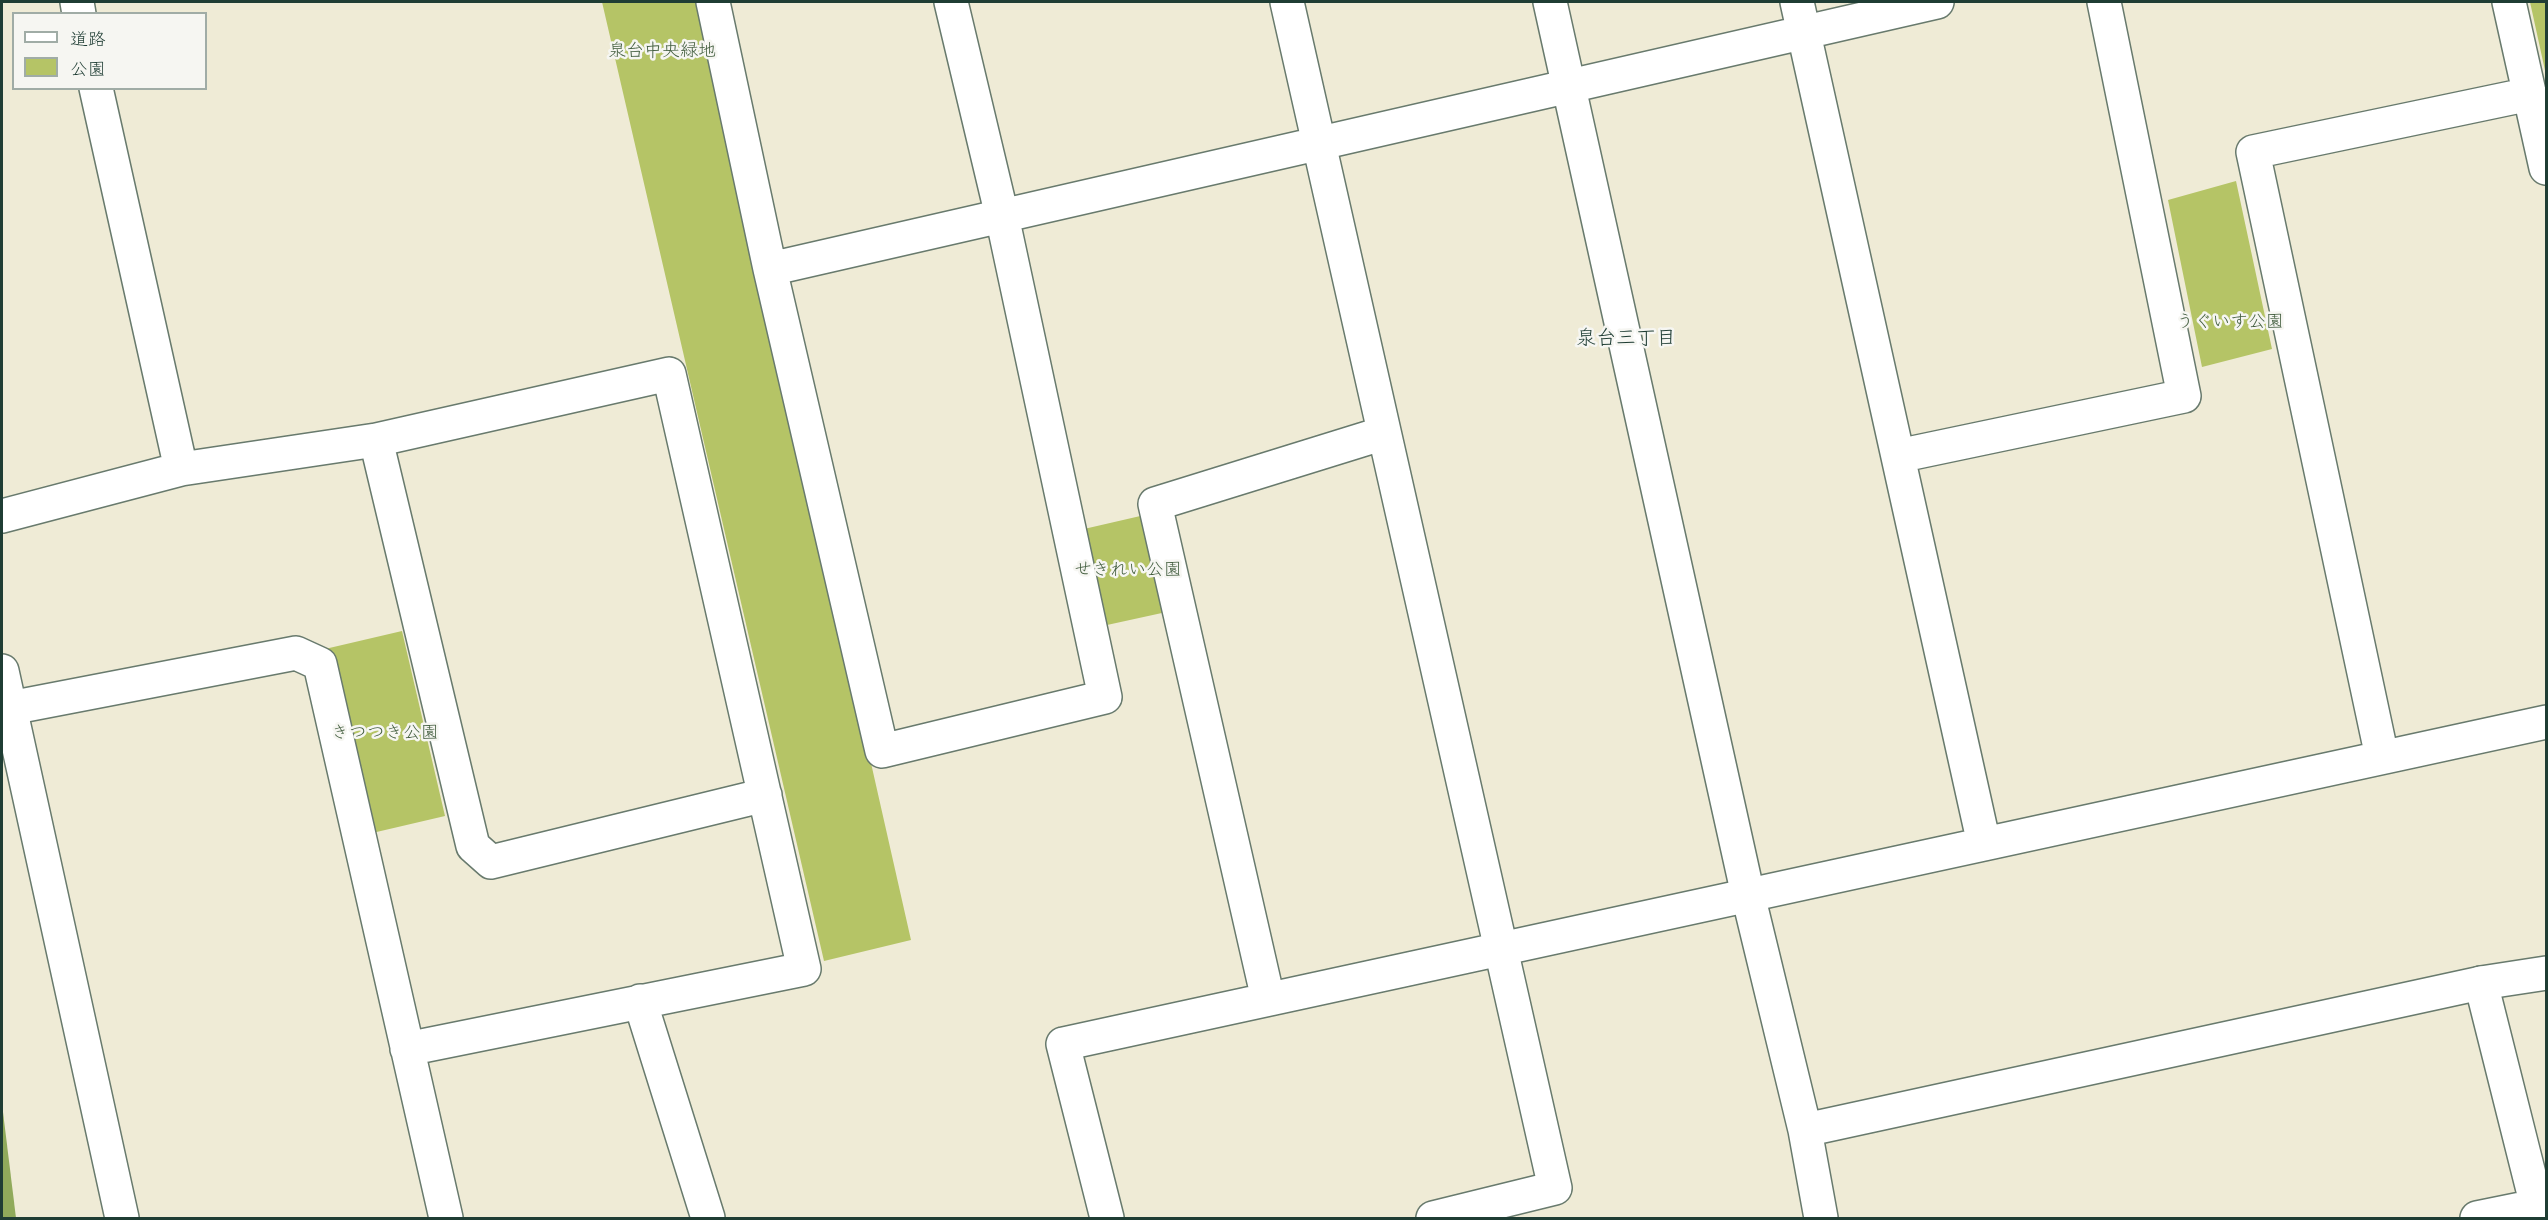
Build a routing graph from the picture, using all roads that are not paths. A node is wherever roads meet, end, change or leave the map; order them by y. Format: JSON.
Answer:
{"nodes":[{"id":1,"x":714,"y":2,"type":"edge"},
{"id":2,"x":951,"y":2,"type":"edge"},
{"id":3,"x":1287,"y":2,"type":"edge"},
{"id":4,"x":1550,"y":2,"type":"edge"},
{"id":5,"x":1937,"y":2,"type":"edge"},
{"id":6,"x":2104,"y":2,"type":"edge"},
{"id":7,"x":2510,"y":2,"type":"edge"},
{"id":8,"x":1800,"y":17,"type":"edge"},
{"id":9,"x":1570,"y":86,"type":"junction"},
{"id":10,"x":96,"y":90,"type":"edge"},
{"id":11,"x":2530,"y":94,"type":"junction"},
{"id":12,"x":1319,"y":143,"type":"junction"},
{"id":13,"x":2547,"y":168,"type":"edge"},
{"id":14,"x":1002,"y":216,"type":"junction"},
{"id":15,"x":770,"y":269,"type":"junction"},
{"id":16,"x":1384,"y":433,"type":"junction"},
{"id":17,"x":376,"y":440,"type":"junction"},
{"id":18,"x":1898,"y":456,"type":"junction"},
{"id":19,"x":181,"y":469,"type":"junction"},
{"id":20,"x":2,"y":516,"type":"edge"},
{"id":21,"x":2,"y":670,"type":"edge"},
{"id":22,"x":10,"y":708,"type":"junction"},
{"id":23,"x":2547,"y":722,"type":"edge"},
{"id":24,"x":2382,"y":757,"type":"junction"},
{"id":25,"x":765,"y":795,"type":"junction"},
{"id":26,"x":1984,"y":843,"type":"junction"},
{"id":27,"x":1748,"y":895,"type":"junction"},
{"id":28,"x":1501,"y":949,"type":"junction"},
{"id":29,"x":2547,"y":973,"type":"edge"},
{"id":30,"x":2481,"y":983,"type":"junction"},
{"id":31,"x":1268,"y":999,"type":"junction"},
{"id":32,"x":640,"y":1001,"type":"junction"},
{"id":33,"x":407,"y":1049,"type":"junction"},
{"id":34,"x":1805,"y":1130,"type":"junction"},
{"id":35,"x":2541,"y":1210,"type":"edge"},
{"id":36,"x":122,"y":1218,"type":"edge"},
{"id":37,"x":446,"y":1218,"type":"edge"},
{"id":38,"x":708,"y":1218,"type":"edge"},
{"id":39,"x":1107,"y":1218,"type":"edge"},
{"id":40,"x":1433,"y":1218,"type":"edge"},
{"id":41,"x":1821,"y":1218,"type":"edge"},
{"id":42,"x":2477,"y":1218,"type":"edge"}],
"edges":[{"from":1,"to":15,"type":"street"},
{"from":2,"to":14,"type":"street"},
{"from":3,"to":12,"type":"street"},
{"from":4,"to":9,"type":"street"},
{"from":5,"to":8,"type":"street"},
{"from":6,"to":18,"type":"street"},
{"from":7,"to":11,"type":"street"},
{"from":8,"to":9,"type":"street"},
{"from":8,"to":18,"type":"street"},
{"from":9,"to":12,"type":"street"},
{"from":9,"to":27,"type":"street"},
{"from":10,"to":19,"type":"street"},
{"from":11,"to":13,"type":"street"},
{"from":11,"to":24,"type":"street"},
{"from":12,"to":14,"type":"street"},
{"from":12,"to":16,"type":"street"},
{"from":14,"to":15,"type":"street"},
{"from":14,"to":15,"type":"street"},
{"from":16,"to":28,"type":"street"},
{"from":16,"to":31,"type":"street"},
{"from":17,"to":19,"type":"street"},
{"from":17,"to":25,"type":"street"},
{"from":17,"to":25,"type":"street"},
{"from":18,"to":26,"type":"street"},
{"from":19,"to":20,"type":"street"},
{"from":21,"to":22,"type":"street"},
{"from":22,"to":33,"type":"street"},
{"from":22,"to":36,"type":"street"},
{"from":23,"to":24,"type":"street"},
{"from":24,"to":26,"type":"street"},
{"from":25,"to":32,"type":"street"},
{"from":26,"to":27,"type":"street"},
{"from":27,"to":28,"type":"street"},
{"from":27,"to":34,"type":"street"},
{"from":28,"to":31,"type":"street"},
{"from":28,"to":40,"type":"street"},
{"from":29,"to":30,"type":"street"},
{"from":30,"to":34,"type":"street"},
{"from":30,"to":35,"type":"street"},
{"from":31,"to":39,"type":"street"},
{"from":32,"to":33,"type":"street"},
{"from":32,"to":38,"type":"street"},
{"from":33,"to":37,"type":"street"},
{"from":34,"to":41,"type":"street"},
{"from":35,"to":42,"type":"street"}]}
